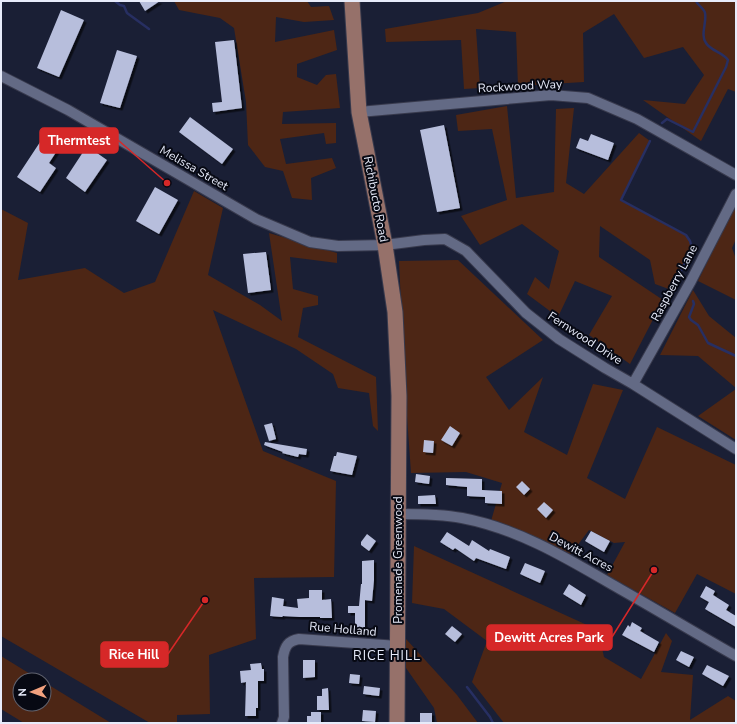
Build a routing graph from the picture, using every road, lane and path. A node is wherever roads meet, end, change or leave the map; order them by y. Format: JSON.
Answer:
{"nodes":[{"id":1,"x":352,"y":1,"type":"edge"},
{"id":2,"x":1,"y":76,"type":"edge"},
{"id":3,"x":359,"y":112,"type":"junction"},
{"id":4,"x":736,"y":175,"type":"edge"},
{"id":5,"x":736,"y":194,"type":"edge"},
{"id":6,"x":385,"y":245,"type":"junction"},
{"id":7,"x":634,"y":384,"type":"junction"},
{"id":8,"x":399,"y":396,"type":"joint"},
{"id":9,"x":736,"y":449,"type":"edge"},
{"id":10,"x":399,"y":514,"type":"junction"},
{"id":11,"x":398,"y":646,"type":"junction"},
{"id":12,"x":736,"y":656,"type":"edge"},
{"id":13,"x":282,"y":723,"type":"edge"},
{"id":14,"x":397,"y":723,"type":"edge"}],
"edges":[{"from":1,"to":3,"type":"main road","name":"Richibucto Road"},
{"from":2,"to":6,"type":"street","name":"Melissa Street"},
{"from":3,"to":4,"type":"street","name":"Rockwood Way"},
{"from":3,"to":6,"type":"main road","name":"Richibucto Road"},
{"from":5,"to":7,"type":"street","name":"Raspberry Lane"},
{"from":6,"to":7,"type":"street","name":"Fernwood Drive"},
{"from":6,"to":8,"type":"main road","name":"Richibucto Road"},
{"from":7,"to":9,"type":"street","name":"Fernwood Drive"},
{"from":8,"to":10,"type":"main road","name":"Promenade Greenwood"},
{"from":10,"to":11,"type":"main road","name":"Promenade Greenwood"},
{"from":10,"to":12,"type":"street","name":"Dewitt Acres"},
{"from":11,"to":13,"type":"street","name":"Rue Holland"},
{"from":11,"to":14,"type":"main road","name":"Promenade Greenwood"}]}
